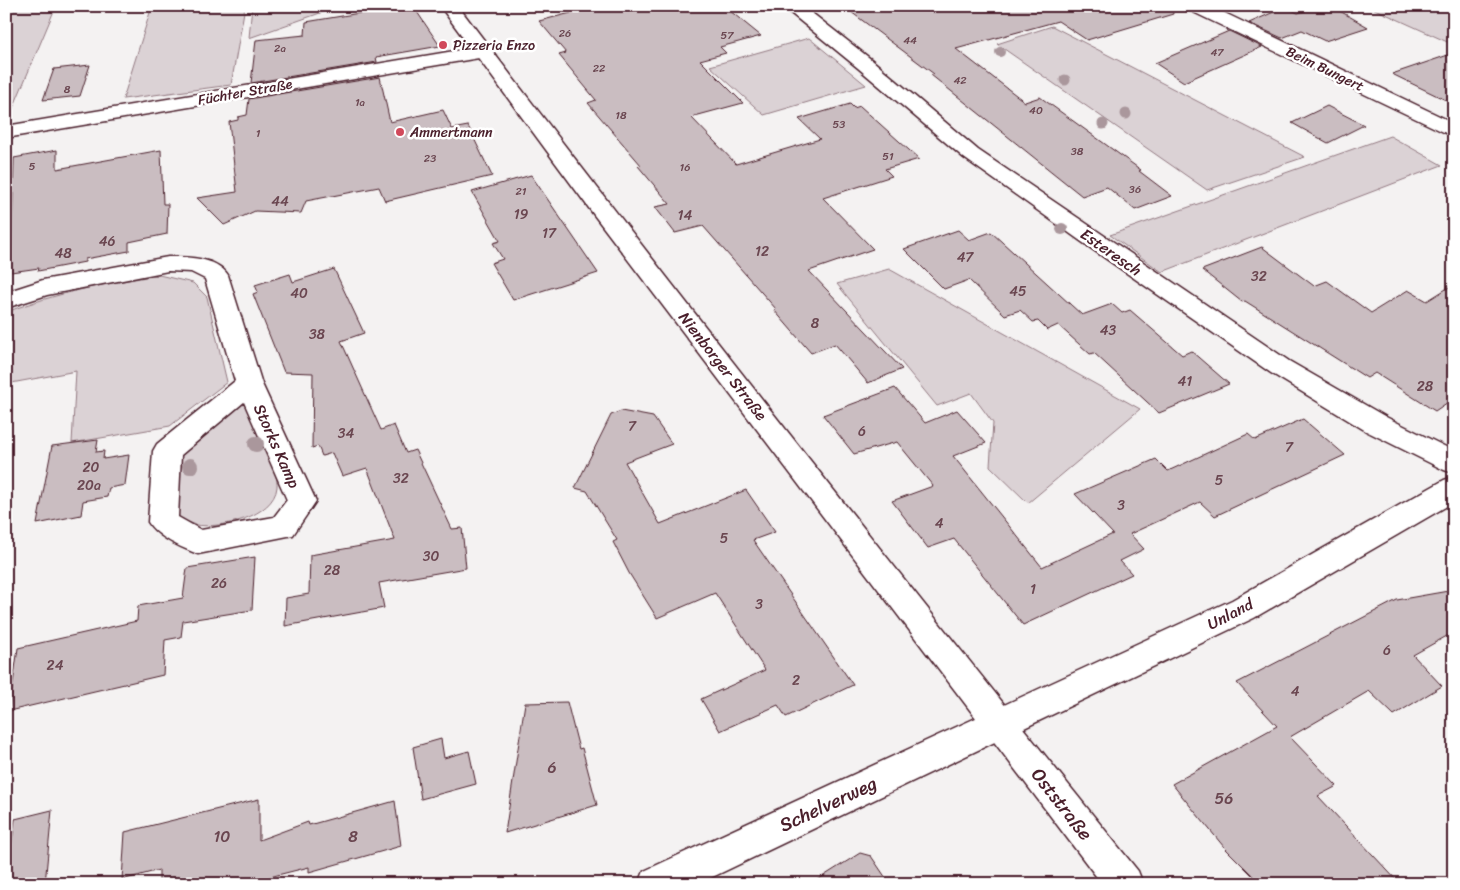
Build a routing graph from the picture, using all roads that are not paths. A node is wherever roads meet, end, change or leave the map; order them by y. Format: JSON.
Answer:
{"nodes":[{"id":1,"x":449,"y":6,"type":"edge"},
{"id":2,"x":791,"y":6,"type":"edge"},
{"id":3,"x":1195,"y":6,"type":"edge"},
{"id":4,"x":484,"y":52,"type":"junction"},
{"id":5,"x":1454,"y":131,"type":"edge"},
{"id":6,"x":6,"y":132,"type":"edge"},
{"id":7,"x":6,"y":300,"type":"edge"},
{"id":8,"x":249,"y":384,"type":"junction"},
{"id":9,"x":1454,"y":463,"type":"edge"},
{"id":10,"x":1454,"y":488,"type":"edge"},
{"id":11,"x":999,"y":724,"type":"junction"},
{"id":12,"x":657,"y":884,"type":"edge"},
{"id":13,"x":1125,"y":884,"type":"edge"}],
"edges":[{"from":1,"to":4,"type":"street","name":"Nienborger Straße"},
{"from":2,"to":9,"type":"street","name":"Esteresch"},
{"from":3,"to":5,"type":"street","name":"Beim Bungert"},
{"from":4,"to":6,"type":"street","name":"Füchter Straße"},
{"from":4,"to":11,"type":"street","name":"Nienborger Straße"},
{"from":7,"to":8,"type":"street","name":"Storks Kamp"},
{"from":8,"to":8,"type":"street","name":"Storks Kamp"},
{"from":10,"to":11,"type":"street","name":"Unland"},
{"from":11,"to":12,"type":"street","name":"Schelverweg"},
{"from":11,"to":13,"type":"street","name":"Oststraße"}]}
